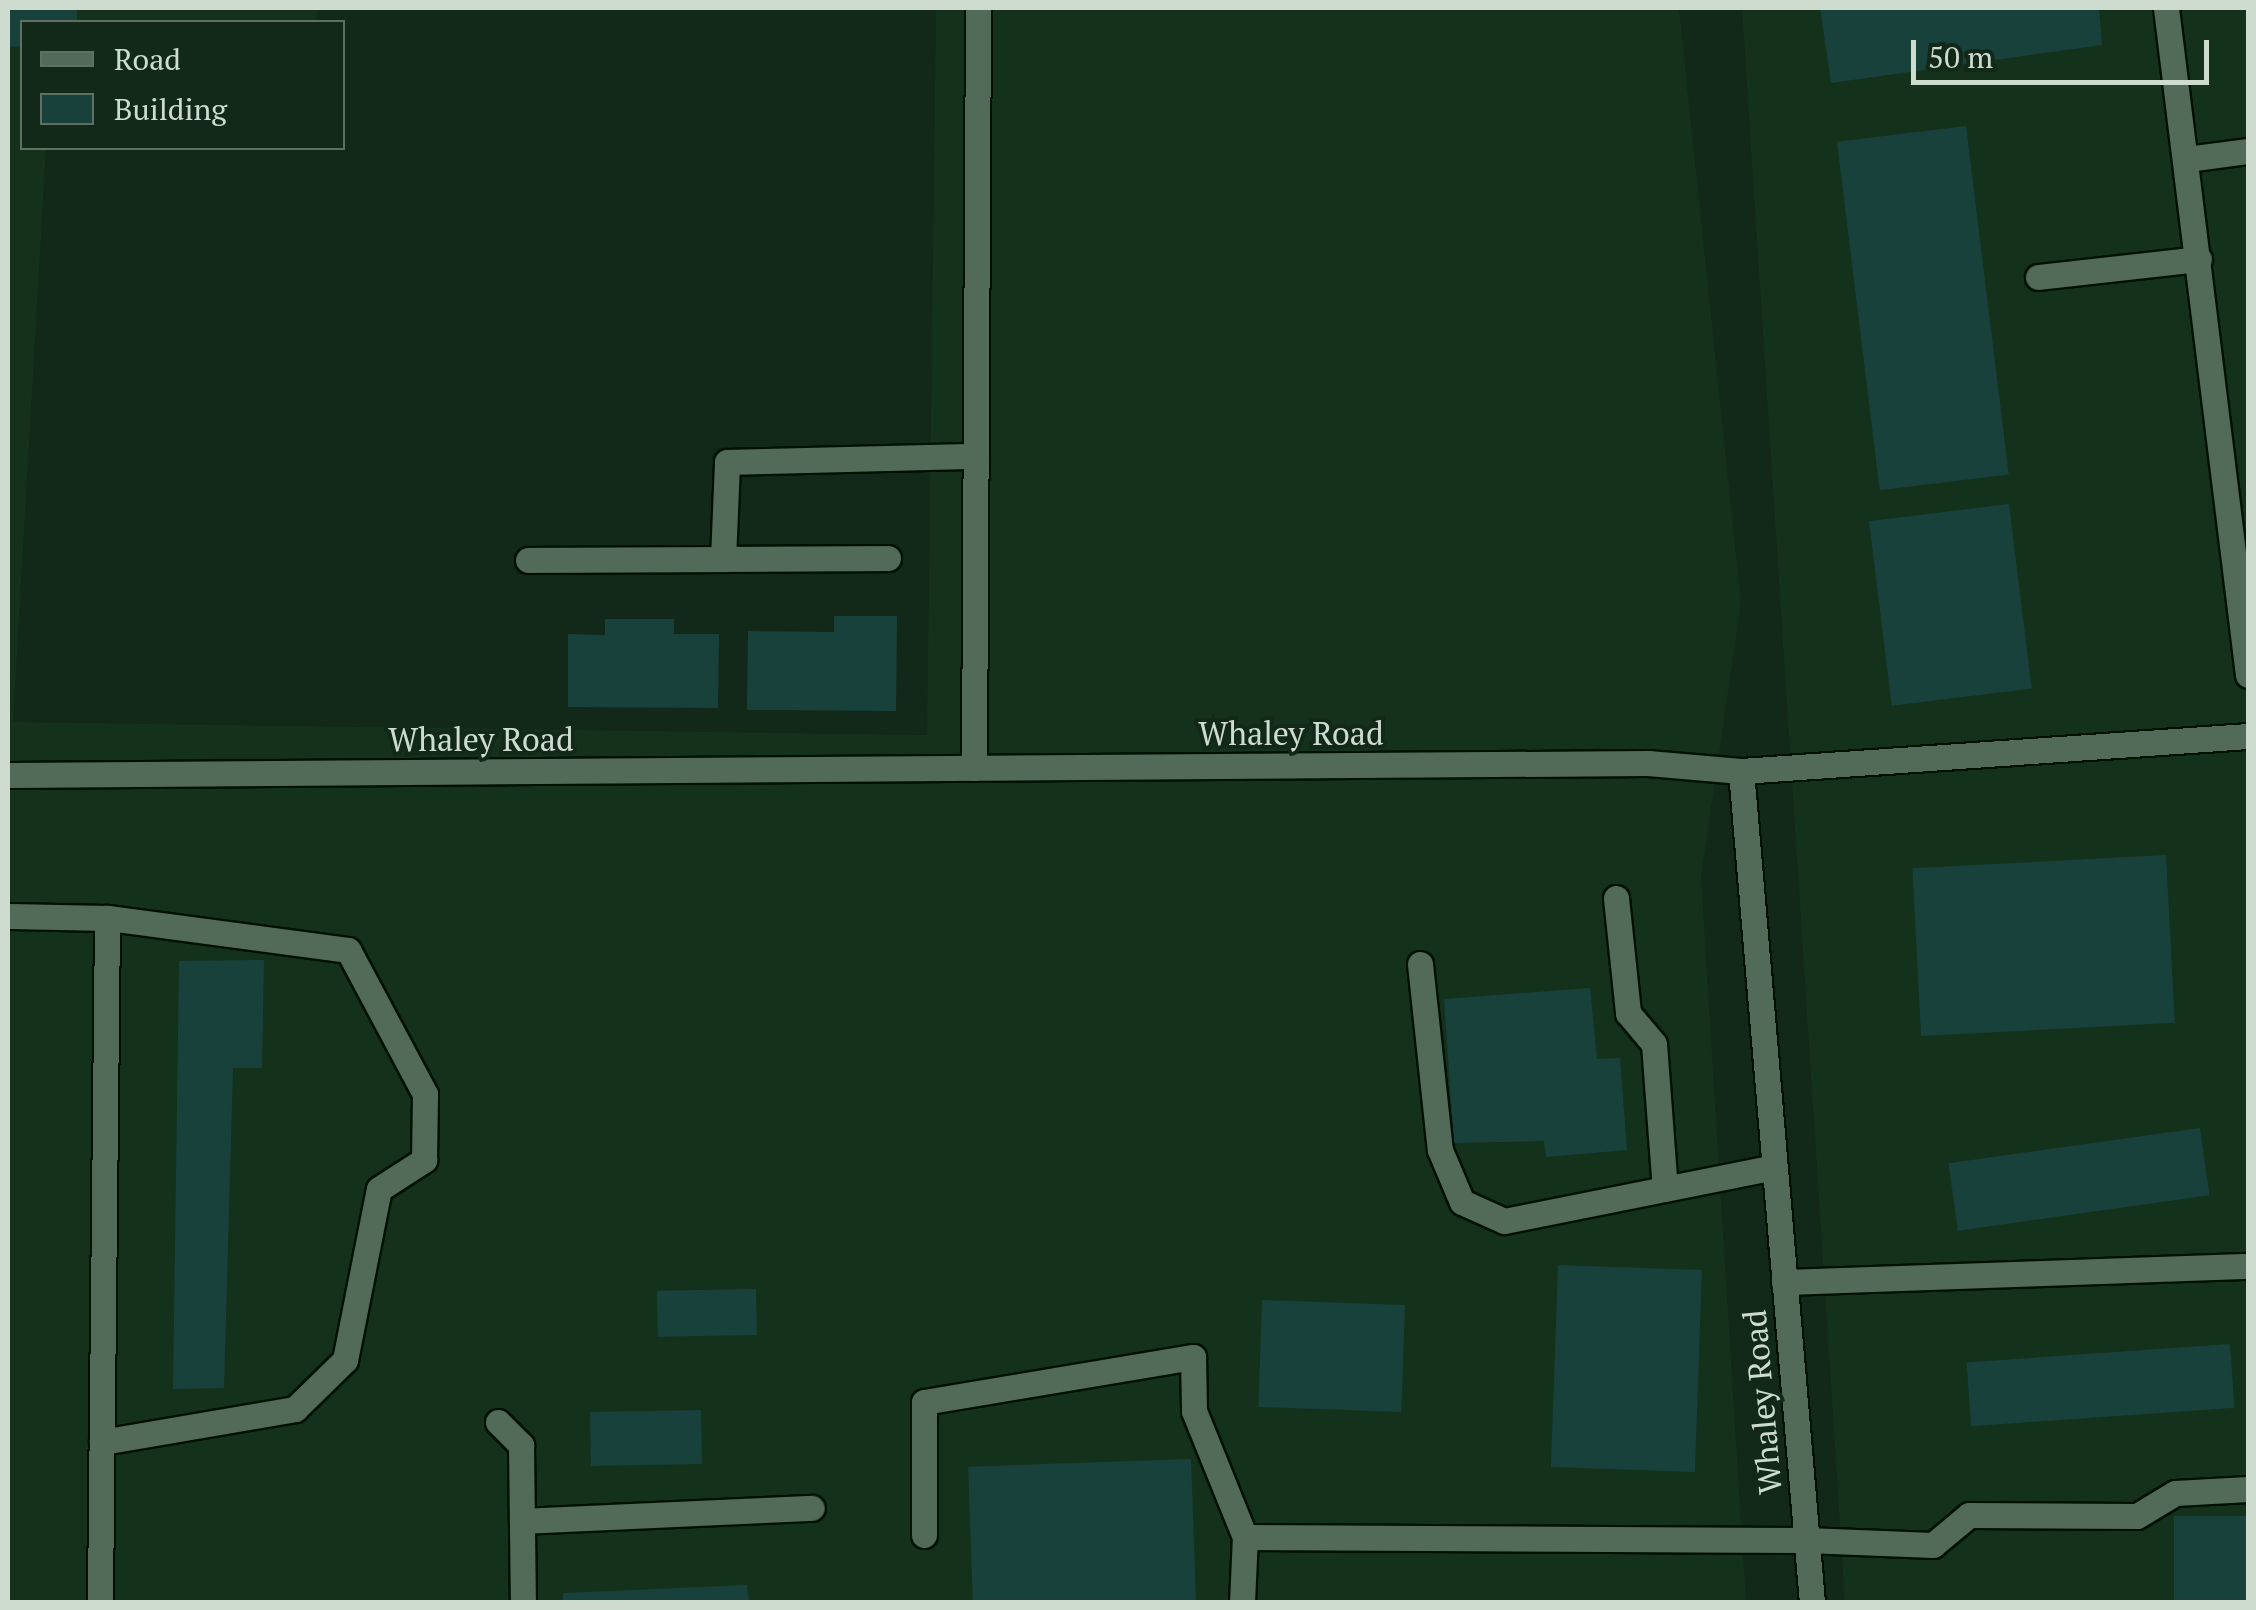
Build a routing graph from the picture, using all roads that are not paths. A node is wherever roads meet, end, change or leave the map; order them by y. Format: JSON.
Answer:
{"nodes":[{"id":1,"x":978,"y":8,"type":"edge"},
{"id":2,"x":2166,"y":8,"type":"edge"},
{"id":3,"x":2248,"y":151,"type":"edge"},
{"id":4,"x":2187,"y":160,"type":"junction"},
{"id":5,"x":2199,"y":258,"type":"junction"},
{"id":6,"x":2038,"y":277,"type":"dead end"},
{"id":7,"x":976,"y":456,"type":"junction"},
{"id":8,"x":888,"y":558,"type":"dead end"},
{"id":9,"x":723,"y":559,"type":"junction"},
{"id":10,"x":528,"y":560,"type":"dead end"},
{"id":11,"x":2248,"y":675,"type":"edge"},
{"id":12,"x":2248,"y":736,"type":"edge"},
{"id":13,"x":974,"y":768,"type":"junction"},
{"id":14,"x":1741,"y":771,"type":"junction"},
{"id":15,"x":8,"y":775,"type":"edge"},
{"id":16,"x":1616,"y":898,"type":"dead end"},
{"id":17,"x":8,"y":916,"type":"edge"},
{"id":18,"x":106,"y":918,"type":"junction"},
{"id":19,"x":1420,"y":964,"type":"dead end"},
{"id":20,"x":1774,"y":1167,"type":"junction"},
{"id":21,"x":1664,"y":1189,"type":"junction"},
{"id":22,"x":2244,"y":1266,"type":"dead end"},
{"id":23,"x":1784,"y":1282,"type":"junction"},
{"id":24,"x":498,"y":1422,"type":"dead end"},
{"id":25,"x":102,"y":1442,"type":"junction"},
{"id":26,"x":2248,"y":1489,"type":"edge"},
{"id":27,"x":812,"y":1508,"type":"dead end"},
{"id":28,"x":522,"y":1521,"type":"junction"},
{"id":29,"x":924,"y":1534,"type":"dead end"},
{"id":30,"x":1245,"y":1537,"type":"junction"},
{"id":31,"x":1806,"y":1540,"type":"junction"},
{"id":32,"x":100,"y":1602,"type":"edge"},
{"id":33,"x":523,"y":1602,"type":"edge"},
{"id":34,"x":1242,"y":1602,"type":"edge"},
{"id":35,"x":1812,"y":1602,"type":"edge"}],
"edges":[{"from":1,"to":7,"type":"street"},
{"from":2,"to":4,"type":"street"},
{"from":3,"to":4,"type":"street"},
{"from":4,"to":5,"type":"street"},
{"from":5,"to":6,"type":"street"},
{"from":5,"to":11,"type":"street"},
{"from":7,"to":9,"type":"street"},
{"from":7,"to":13,"type":"street"},
{"from":8,"to":9,"type":"street"},
{"from":9,"to":10,"type":"street"},
{"from":12,"to":14,"type":"street"},
{"from":13,"to":14,"type":"street","name":"Whaley Road"},
{"from":13,"to":15,"type":"street","name":"Whaley Road"},
{"from":14,"to":20,"type":"street","name":"Whaley Road"},
{"from":16,"to":21,"type":"street"},
{"from":17,"to":18,"type":"street"},
{"from":18,"to":25,"type":"street"},
{"from":18,"to":25,"type":"street"},
{"from":19,"to":21,"type":"street"},
{"from":20,"to":21,"type":"street"},
{"from":20,"to":23,"type":"street","name":"Whaley Road"},
{"from":22,"to":23,"type":"street"},
{"from":23,"to":31,"type":"street","name":"Whaley Road"},
{"from":24,"to":28,"type":"street"},
{"from":25,"to":32,"type":"street"},
{"from":26,"to":31,"type":"street"},
{"from":27,"to":28,"type":"street"},
{"from":28,"to":33,"type":"street"},
{"from":29,"to":30,"type":"street"},
{"from":30,"to":31,"type":"street"},
{"from":30,"to":34,"type":"street"},
{"from":31,"to":35,"type":"street","name":"Whaley Road"}]}
